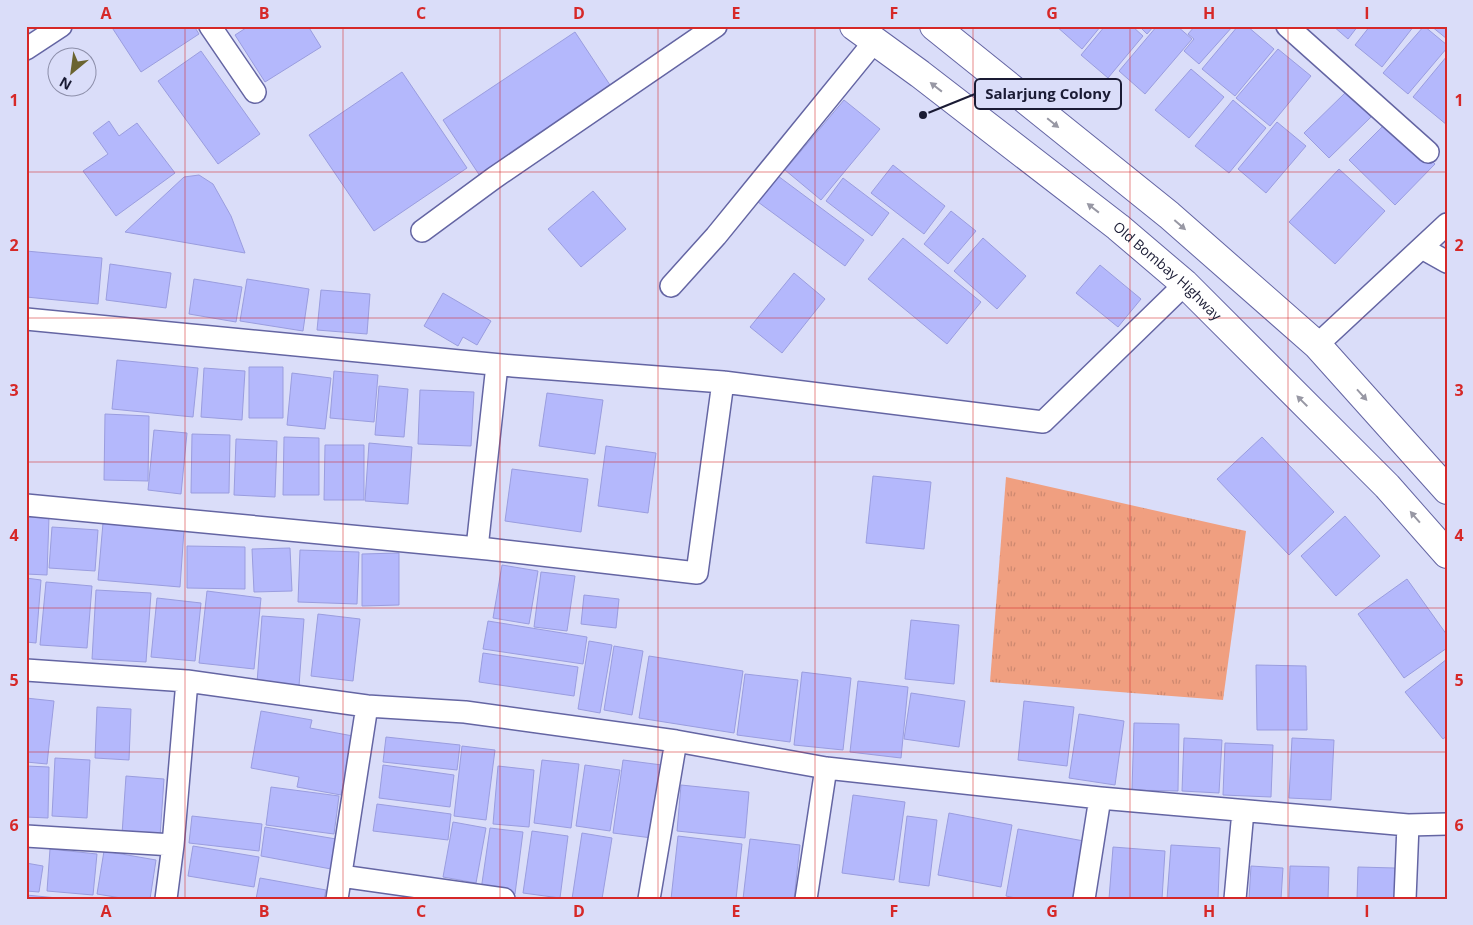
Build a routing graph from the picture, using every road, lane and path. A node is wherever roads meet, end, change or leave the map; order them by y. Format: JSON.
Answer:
{"nodes":[{"id":1,"x":61,"y":26,"type":"edge"},
{"id":2,"x":210,"y":26,"type":"edge"},
{"id":3,"x":716,"y":26,"type":"edge"},
{"id":4,"x":934,"y":26,"type":"edge"},
{"id":5,"x":1287,"y":26,"type":"edge"},
{"id":6,"x":864,"y":34,"type":"edge"},
{"id":7,"x":26,"y":49,"type":"edge"},
{"id":8,"x":255,"y":92,"type":"dead end"},
{"id":9,"x":1428,"y":152,"type":"dead end"},
{"id":10,"x":1447,"y":224,"type":"edge"},
{"id":11,"x":422,"y":231,"type":"dead end"},
{"id":12,"x":1422,"y":248,"type":"junction"},
{"id":13,"x":1447,"y":262,"type":"edge"},
{"id":14,"x":1186,"y":284,"type":"junction"},
{"id":15,"x":670,"y":286,"type":"dead end"},
{"id":16,"x":26,"y":319,"type":"edge"},
{"id":17,"x":1318,"y":345,"type":"junction"},
{"id":18,"x":496,"y":365,"type":"junction"},
{"id":19,"x":723,"y":382,"type":"junction"},
{"id":20,"x":1447,"y":490,"type":"edge"},
{"id":21,"x":26,"y":505,"type":"edge"},
{"id":22,"x":478,"y":548,"type":"junction"},
{"id":23,"x":1447,"y":554,"type":"edge"},
{"id":24,"x":26,"y":670,"type":"edge"},
{"id":25,"x":187,"y":681,"type":"junction"},
{"id":26,"x":367,"y":706,"type":"junction"},
{"id":27,"x":676,"y":741,"type":"junction"},
{"id":28,"x":826,"y":768,"type":"junction"},
{"id":29,"x":1100,"y":798,"type":"junction"},
{"id":30,"x":1243,"y":811,"type":"junction"},
{"id":31,"x":1447,"y":824,"type":"edge"},
{"id":32,"x":1408,"y":825,"type":"junction"},
{"id":33,"x":26,"y":836,"type":"edge"},
{"id":34,"x":173,"y":845,"type":"junction"},
{"id":35,"x":341,"y":876,"type":"junction"},
{"id":36,"x":166,"y":899,"type":"edge"},
{"id":37,"x":337,"y":899,"type":"edge"},
{"id":38,"x":504,"y":899,"type":"edge"},
{"id":39,"x":649,"y":899,"type":"edge"},
{"id":40,"x":806,"y":899,"type":"edge"},
{"id":41,"x":1084,"y":899,"type":"edge"},
{"id":42,"x":1235,"y":899,"type":"edge"},
{"id":43,"x":1405,"y":899,"type":"edge"}],
"edges":[{"from":1,"to":7,"type":"street"},
{"from":2,"to":8,"type":"street"},
{"from":3,"to":11,"type":"street"},
{"from":4,"to":17,"type":"main road","one_way":true},
{"from":5,"to":9,"type":"street"},
{"from":14,"to":6,"type":"main road","name":"Old Bombay Highway","one_way":true},
{"from":6,"to":15,"type":"street"},
{"from":10,"to":12,"type":"street"},
{"from":12,"to":13,"type":"street"},
{"from":12,"to":17,"type":"street"},
{"from":14,"to":19,"type":"street"},
{"from":23,"to":14,"type":"main road","name":"Old Bombay Highway","one_way":true},
{"from":16,"to":18,"type":"street"},
{"from":17,"to":20,"type":"main road","one_way":true},
{"from":18,"to":19,"type":"street"},
{"from":18,"to":22,"type":"street"},
{"from":19,"to":22,"type":"street"},
{"from":21,"to":22,"type":"street"},
{"from":24,"to":25,"type":"street"},
{"from":25,"to":26,"type":"street"},
{"from":25,"to":34,"type":"street"},
{"from":26,"to":27,"type":"street"},
{"from":26,"to":35,"type":"street"},
{"from":27,"to":28,"type":"street"},
{"from":27,"to":39,"type":"street"},
{"from":28,"to":29,"type":"street"},
{"from":28,"to":40,"type":"street"},
{"from":29,"to":30,"type":"street"},
{"from":29,"to":41,"type":"street"},
{"from":30,"to":32,"type":"street"},
{"from":30,"to":42,"type":"street"},
{"from":31,"to":32,"type":"street"},
{"from":32,"to":43,"type":"street"},
{"from":33,"to":34,"type":"street"},
{"from":34,"to":36,"type":"street"},
{"from":35,"to":37,"type":"street"},
{"from":35,"to":38,"type":"street"}]}
